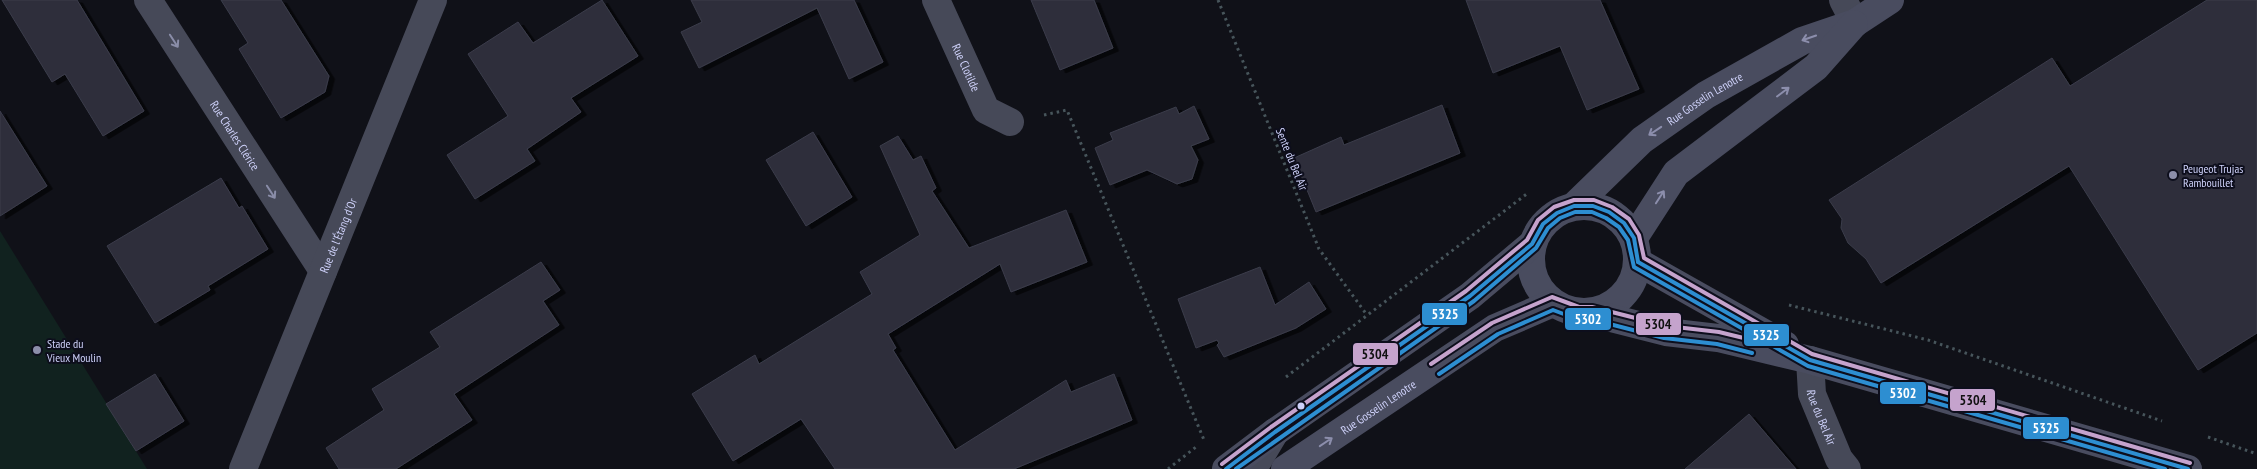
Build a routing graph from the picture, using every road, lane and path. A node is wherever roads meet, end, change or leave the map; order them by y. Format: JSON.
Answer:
{"nodes":[{"id":1,"x":148,"y":0,"type":"edge"},
{"id":2,"x":434,"y":0,"type":"edge"},
{"id":3,"x":936,"y":0,"type":"edge"},
{"id":4,"x":1218,"y":0,"type":"edge"},
{"id":5,"x":1890,"y":0,"type":"edge"},
{"id":6,"x":1849,"y":11,"type":"edge"},
{"id":7,"x":1010,"y":122,"type":"joint"},
{"id":8,"x":1528,"y":193,"type":"dead end"},
{"id":9,"x":1574,"y":206,"type":"junction"},
{"id":10,"x":1532,"y":244,"type":"junction"},
{"id":11,"x":1636,"y":250,"type":"junction"},
{"id":12,"x":323,"y":271,"type":"junction"},
{"id":13,"x":1553,"y":303,"type":"junction"},
{"id":14,"x":1782,"y":305,"type":"dead end"},
{"id":15,"x":1591,"y":313,"type":"junction"},
{"id":16,"x":1367,"y":315,"type":"junction"},
{"id":17,"x":1810,"y":360,"type":"junction"},
{"id":18,"x":1282,"y":381,"type":"dead end"},
{"id":19,"x":2163,"y":422,"type":"dead end"},
{"id":20,"x":1275,"y":432,"type":"junction"},
{"id":21,"x":1212,"y":435,"type":"dead end"},
{"id":22,"x":2200,"y":435,"type":"dead end"},
{"id":23,"x":1204,"y":441,"type":"junction"},
{"id":24,"x":2257,"y":454,"type":"edge"},
{"id":25,"x":243,"y":469,"type":"edge"},
{"id":26,"x":1168,"y":469,"type":"edge"},
{"id":27,"x":1226,"y":469,"type":"edge"},
{"id":28,"x":1253,"y":469,"type":"edge"},
{"id":29,"x":1285,"y":469,"type":"edge"},
{"id":30,"x":1848,"y":469,"type":"edge"},
{"id":31,"x":2188,"y":469,"type":"edge"}],
"edges":[{"from":1,"to":12,"type":"street","name":"Rue Charles Clérice","one_way":true},
{"from":2,"to":12,"type":"street","name":"Rue de l'Étang d'Or"},
{"from":3,"to":7,"type":"street","name":"Rue Clotilde"},
{"from":4,"to":16,"type":"path","name":"Sente du Bel Air"},
{"from":5,"to":6,"type":"main road","name":"Rue Gosselin Lenotre"},
{"from":6,"to":9,"type":"main road","name":"Rue Gosselin Lenotre","one_way":true},
{"from":11,"to":6,"type":"main road","name":"Rue Gosselin Lenotre","one_way":true},
{"from":7,"to":23,"type":"path"},
{"from":8,"to":16,"type":"path"},
{"from":9,"to":10,"type":"main road"},
{"from":9,"to":11,"type":"main road"},
{"from":10,"to":13,"type":"main road"},
{"from":10,"to":20,"type":"main road"},
{"from":11,"to":15,"type":"main road"},
{"from":11,"to":17,"type":"main road"},
{"from":12,"to":25,"type":"street","name":"Rue de l'Étang d'Or"},
{"from":13,"to":15,"type":"main road"},
{"from":29,"to":13,"type":"main road","name":"Rue Gosselin Lenotre","one_way":true},
{"from":14,"to":19,"type":"path"},
{"from":15,"to":17,"type":"main road"},
{"from":16,"to":18,"type":"path"},
{"from":17,"to":30,"type":"street","name":"Rue du Bel Air"},
{"from":17,"to":31,"type":"main road"},
{"from":20,"to":27,"type":"main road"},
{"from":20,"to":28,"type":"street"},
{"from":21,"to":23,"type":"path"},
{"from":22,"to":24,"type":"path"},
{"from":23,"to":26,"type":"path"}]}
